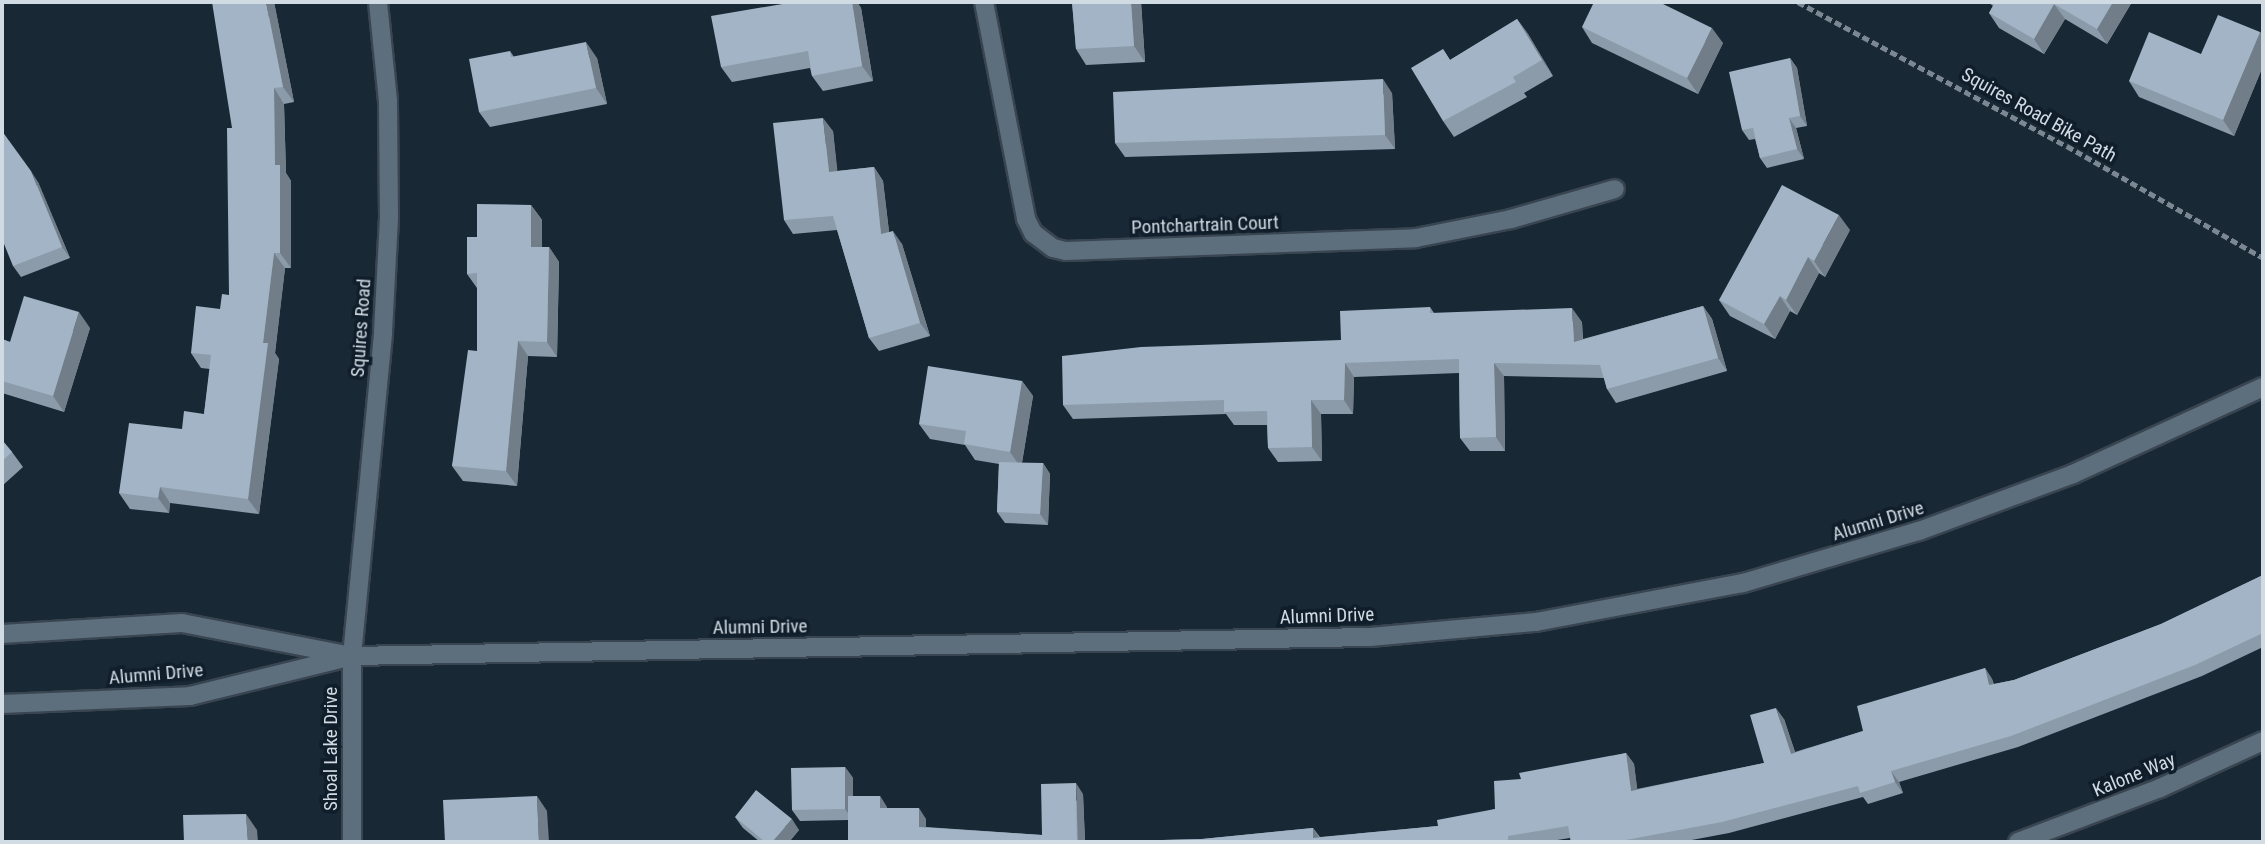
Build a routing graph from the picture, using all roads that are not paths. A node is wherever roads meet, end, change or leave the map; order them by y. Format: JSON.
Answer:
{"nodes":[{"id":1,"x":378,"y":2,"type":"edge"},
{"id":2,"x":984,"y":2,"type":"edge"},
{"id":3,"x":1615,"y":189,"type":"dead end"},
{"id":4,"x":2263,"y":387,"type":"edge"},
{"id":5,"x":2,"y":634,"type":"edge"},
{"id":6,"x":352,"y":656,"type":"junction"},
{"id":7,"x":2,"y":704,"type":"edge"},
{"id":8,"x":2263,"y":741,"type":"edge"},
{"id":9,"x":352,"y":842,"type":"edge"},
{"id":10,"x":2018,"y":842,"type":"edge"}],
"edges":[{"from":1,"to":6,"type":"street","name":"Squires Road"},
{"from":2,"to":3,"type":"street","name":"Pontchartrain Court"},
{"from":4,"to":6,"type":"street","name":"Alumni Drive"},
{"from":5,"to":6,"type":"street","name":"Alumni Drive"},
{"from":6,"to":7,"type":"street","name":"Alumni Drive"},
{"from":6,"to":9,"type":"street","name":"Shoal Lake Drive"},
{"from":8,"to":10,"type":"street","name":"Kalone Way"}]}
